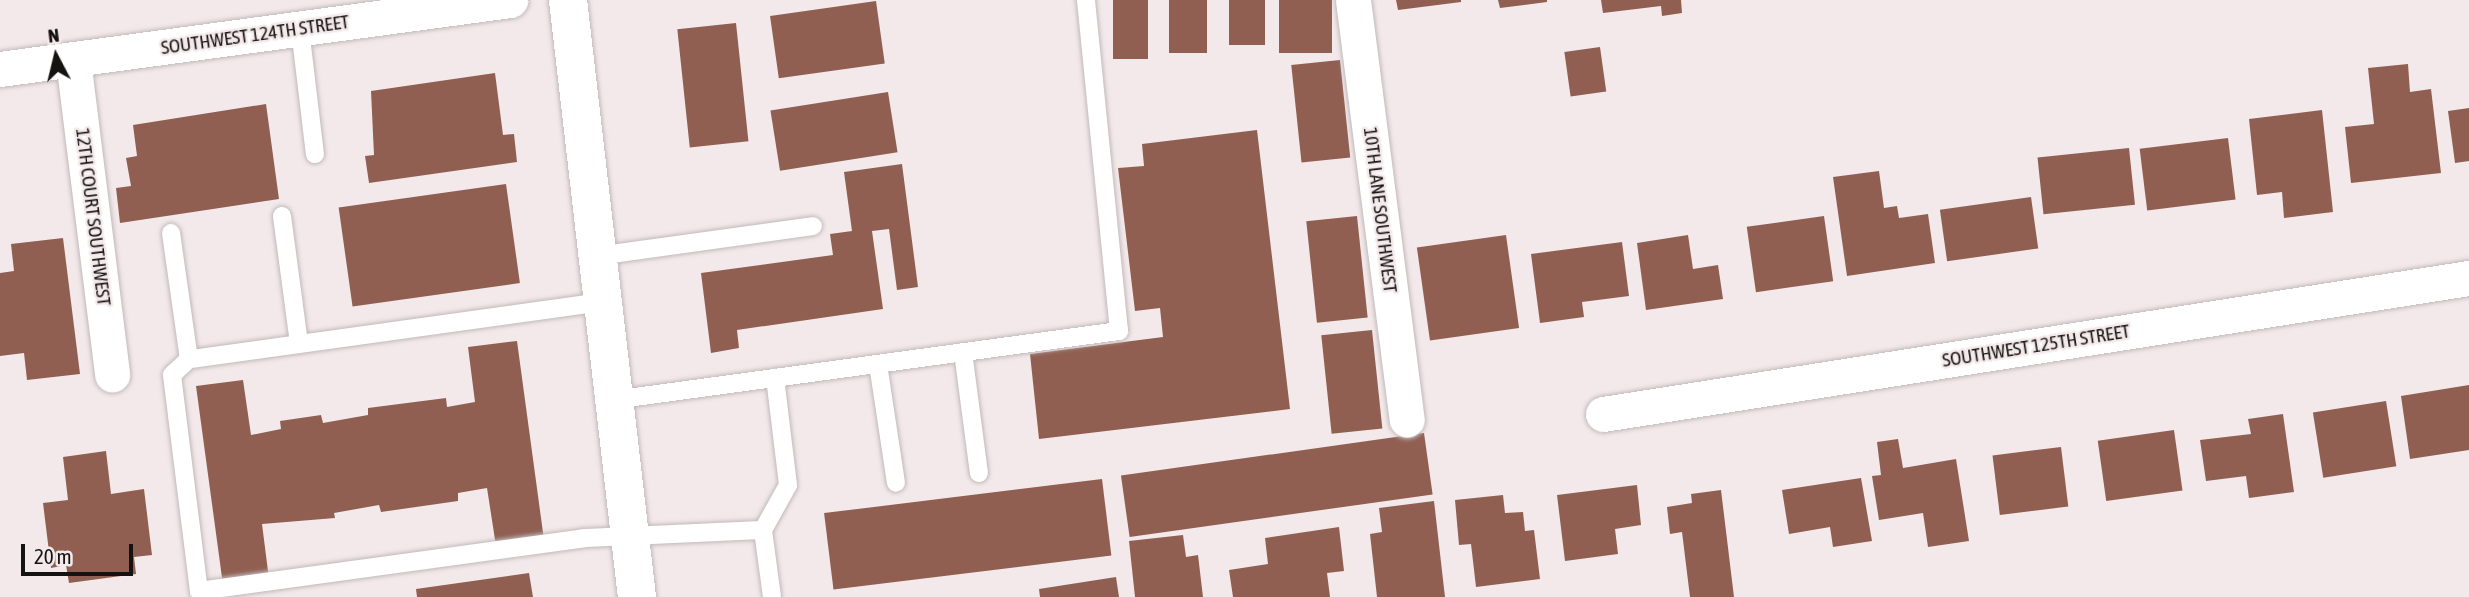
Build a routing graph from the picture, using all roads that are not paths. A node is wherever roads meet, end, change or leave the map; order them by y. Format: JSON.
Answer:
{"nodes":[{"id":1,"x":510,"y":0,"type":"edge"},
{"id":2,"x":568,"y":0,"type":"edge"},
{"id":3,"x":1086,"y":0,"type":"edge"},
{"id":4,"x":1353,"y":0,"type":"edge"},
{"id":5,"x":455,"y":4,"type":"edge"},
{"id":6,"x":351,"y":11,"type":"edge"},
{"id":7,"x":300,"y":29,"type":"junction"},
{"id":8,"x":73,"y":60,"type":"junction"},
{"id":9,"x":0,"y":69,"type":"edge"},
{"id":10,"x":316,"y":154,"type":"dead end"},
{"id":11,"x":282,"y":216,"type":"dead end"},
{"id":12,"x":813,"y":226,"type":"dead end"},
{"id":13,"x":172,"y":233,"type":"dead end"},
{"id":14,"x":597,"y":256,"type":"junction"},
{"id":15,"x":2469,"y":278,"type":"edge"},
{"id":16,"x":603,"y":302,"type":"junction"},
{"id":17,"x":299,"y":344,"type":"junction"},
{"id":18,"x":963,"y":352,"type":"junction"},
{"id":19,"x":189,"y":359,"type":"junction"},
{"id":20,"x":878,"y":364,"type":"junction"},
{"id":21,"x":112,"y":375,"type":"dead end"},
{"id":22,"x":775,"y":378,"type":"junction"},
{"id":23,"x":613,"y":400,"type":"junction"},
{"id":24,"x":1603,"y":414,"type":"dead end"},
{"id":25,"x":1408,"y":420,"type":"dead end"},
{"id":26,"x":979,"y":472,"type":"dead end"},
{"id":27,"x":896,"y":483,"type":"dead end"},
{"id":28,"x":764,"y":530,"type":"junction"},
{"id":29,"x":629,"y":536,"type":"junction"},
{"id":30,"x":637,"y":597,"type":"edge"},
{"id":31,"x":772,"y":597,"type":"edge"}],
"edges":[{"from":1,"to":5,"type":"street","name":"SOUTHWEST 124TH STREET"},
{"from":2,"to":14,"type":"main road"},
{"from":3,"to":18,"type":"lane"},
{"from":4,"to":25,"type":"street","name":"10TH LANE SOUTHWEST"},
{"from":5,"to":6,"type":"street","name":"SOUTHWEST 124TH STREET"},
{"from":6,"to":7,"type":"street","name":"SOUTHWEST 124TH STREET"},
{"from":7,"to":8,"type":"street","name":"SOUTHWEST 124TH STREET"},
{"from":7,"to":10,"type":"lane"},
{"from":8,"to":9,"type":"street","name":"SOUTHWEST 124TH STREET"},
{"from":8,"to":21,"type":"street","name":"12TH COURT SOUTHWEST"},
{"from":11,"to":17,"type":"lane"},
{"from":12,"to":14,"type":"lane"},
{"from":13,"to":19,"type":"lane"},
{"from":14,"to":16,"type":"main road"},
{"from":15,"to":24,"type":"street","name":"SOUTHWEST 125TH STREET"},
{"from":16,"to":17,"type":"lane"},
{"from":16,"to":23,"type":"main road"},
{"from":17,"to":19,"type":"lane"},
{"from":18,"to":20,"type":"lane"},
{"from":18,"to":26,"type":"lane"},
{"from":19,"to":29,"type":"lane"},
{"from":20,"to":22,"type":"lane"},
{"from":20,"to":27,"type":"lane"},
{"from":22,"to":23,"type":"lane"},
{"from":22,"to":28,"type":"lane"},
{"from":23,"to":29,"type":"main road"},
{"from":28,"to":29,"type":"lane"},
{"from":28,"to":31,"type":"lane"},
{"from":29,"to":30,"type":"main road"}]}
